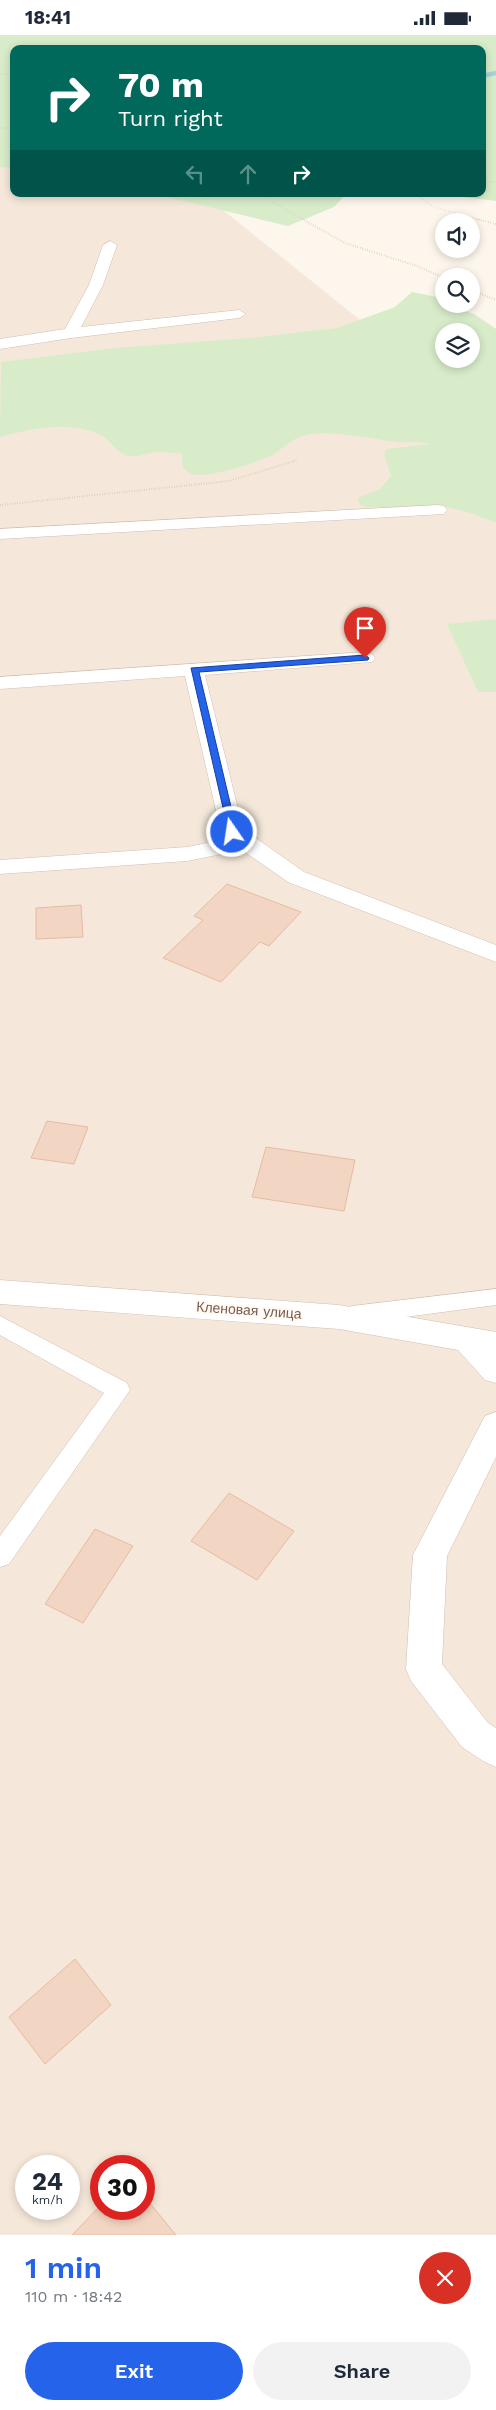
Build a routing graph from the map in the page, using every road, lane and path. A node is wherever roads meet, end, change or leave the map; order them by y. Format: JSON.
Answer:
{"nodes":[{"id":1,"x":264,"y":197,"type":"edge"},
{"id":2,"x":419,"y":197,"type":"edge"},
{"id":3,"x":496,"y":224,"type":"edge"},
{"id":4,"x":110,"y":245,"type":"dead end"},
{"id":5,"x":435,"y":274,"type":"edge"},
{"id":6,"x":480,"y":294,"type":"edge"},
{"id":7,"x":496,"y":300,"type":"edge"},
{"id":8,"x":239,"y":314,"type":"dead end"},
{"id":9,"x":71,"y":333,"type":"junction"},
{"id":10,"x":0,"y":344,"type":"edge"},
{"id":11,"x":298,"y":460,"type":"dead end"},
{"id":12,"x":0,"y":505,"type":"edge"},
{"id":13,"x":438,"y":510,"type":"dead end"},
{"id":14,"x":0,"y":534,"type":"edge"},
{"id":15,"x":365,"y":658,"type":"dead end"},
{"id":16,"x":194,"y":670,"type":"junction"},
{"id":17,"x":0,"y":683,"type":"edge"},
{"id":18,"x":246,"y":842,"type":"junction"},
{"id":19,"x":0,"y":867,"type":"edge"},
{"id":20,"x":496,"y":954,"type":"edge"},
{"id":21,"x":0,"y":1292,"type":"edge"},
{"id":22,"x":496,"y":1297,"type":"edge"},
{"id":23,"x":339,"y":1317,"type":"junction"},
{"id":24,"x":0,"y":1325,"type":"edge"},
{"id":25,"x":467,"y":1339,"type":"junction"},
{"id":26,"x":496,"y":1344,"type":"edge"},
{"id":27,"x":496,"y":1371,"type":"edge"},
{"id":28,"x":496,"y":1425,"type":"edge"},
{"id":29,"x":0,"y":1556,"type":"edge"},
{"id":30,"x":496,"y":1749,"type":"edge"}],
"edges":[{"from":1,"to":5,"type":"path"},
{"from":2,"to":3,"type":"path"},
{"from":4,"to":9,"type":"street"},
{"from":6,"to":7,"type":"path"},
{"from":8,"to":9,"type":"street"},
{"from":9,"to":10,"type":"street"},
{"from":11,"to":12,"type":"path"},
{"from":13,"to":14,"type":"street"},
{"from":15,"to":16,"type":"street"},
{"from":16,"to":17,"type":"street"},
{"from":16,"to":18,"type":"street"},
{"from":18,"to":19,"type":"street"},
{"from":18,"to":20,"type":"street"},
{"from":21,"to":23,"type":"street","name":"Кленовая улица"},
{"from":22,"to":23,"type":"lane"},
{"from":23,"to":25,"type":"street","name":"Кленовая улица"},
{"from":24,"to":29,"type":"lane"},
{"from":25,"to":26,"type":"street","name":"Кленовая улица"},
{"from":25,"to":27,"type":"street"},
{"from":28,"to":30,"type":"street"}]}
